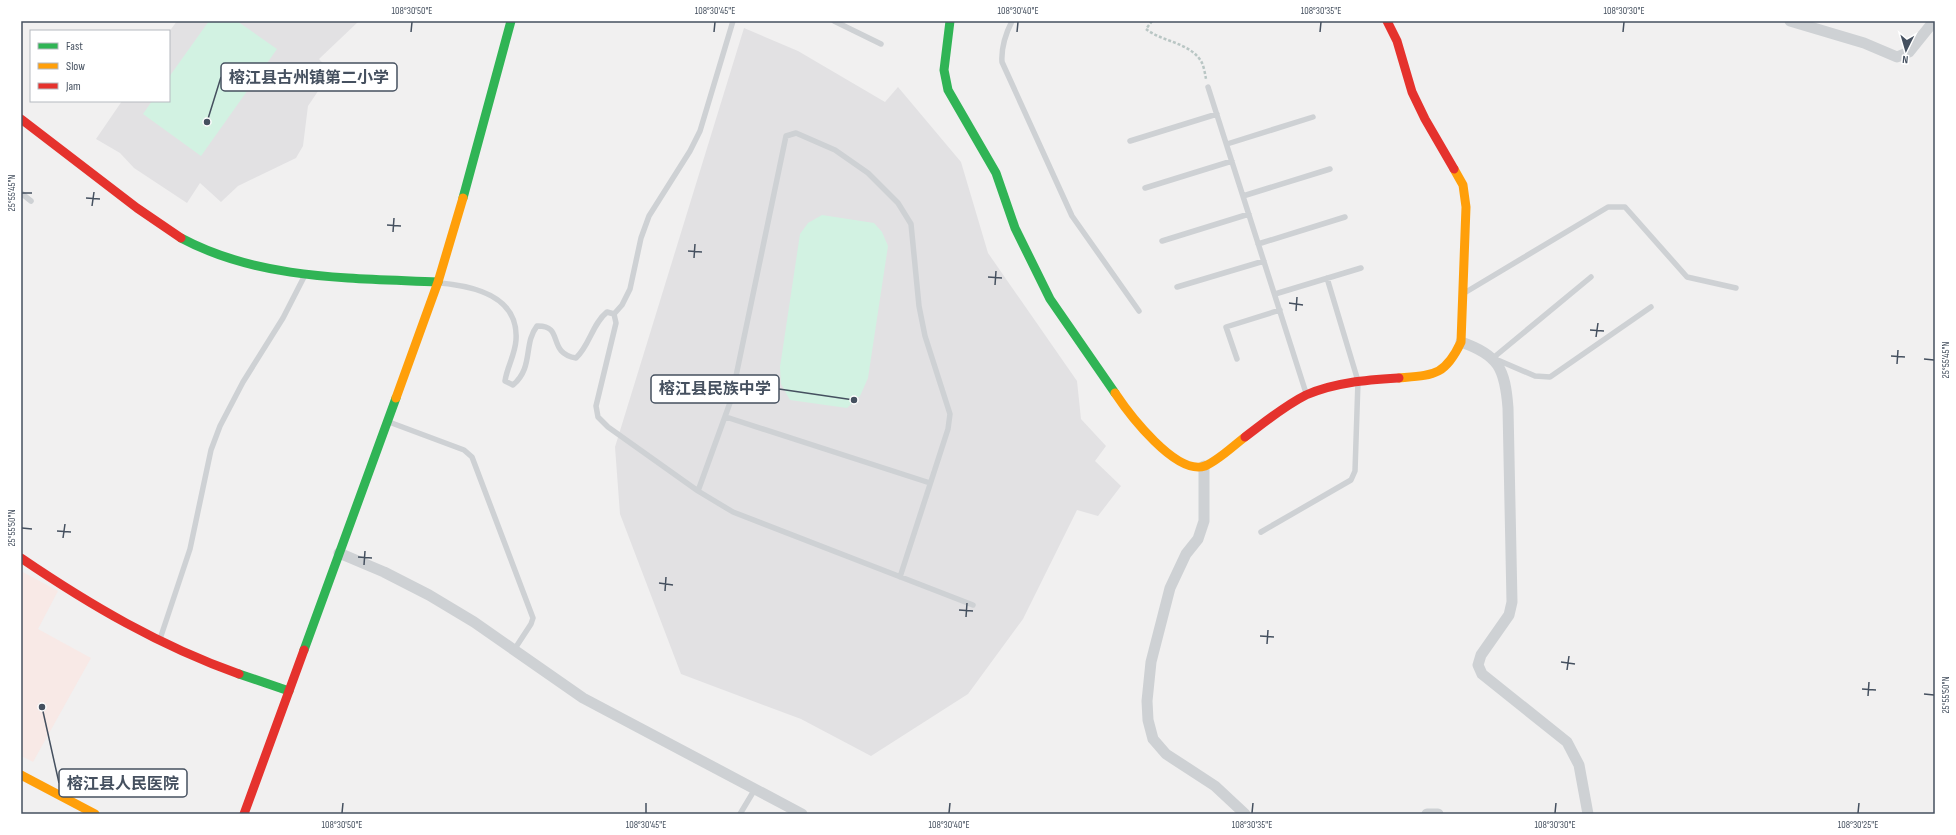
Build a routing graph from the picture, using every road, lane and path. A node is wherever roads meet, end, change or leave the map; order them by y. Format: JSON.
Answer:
{"nodes":[{"id":1,"x":511,"y":21,"type":"edge"},
{"id":2,"x":733,"y":21,"type":"edge"},
{"id":3,"x":834,"y":21,"type":"edge"},
{"id":4,"x":950,"y":21,"type":"edge"},
{"id":5,"x":1012,"y":21,"type":"edge"},
{"id":6,"x":1152,"y":21,"type":"edge"},
{"id":7,"x":1387,"y":21,"type":"edge"},
{"id":8,"x":1790,"y":21,"type":"edge"},
{"id":9,"x":1934,"y":21,"type":"edge"},
{"id":10,"x":881,"y":44,"type":"dead end"},
{"id":11,"x":1208,"y":87,"type":"joint"},
{"id":12,"x":1217,"y":114,"type":"junction"},
{"id":13,"x":1313,"y":117,"type":"dead end"},
{"id":14,"x":21,"y":119,"type":"edge"},
{"id":15,"x":1130,"y":141,"type":"dead end"},
{"id":16,"x":1226,"y":144,"type":"junction"},
{"id":17,"x":1232,"y":162,"type":"junction"},
{"id":18,"x":1330,"y":169,"type":"dead end"},
{"id":19,"x":1145,"y":188,"type":"dead end"},
{"id":20,"x":21,"y":193,"type":"edge"},
{"id":21,"x":1243,"y":196,"type":"junction"},
{"id":22,"x":31,"y":201,"type":"dead end"},
{"id":23,"x":1249,"y":214,"type":"junction"},
{"id":24,"x":1345,"y":217,"type":"dead end"},
{"id":25,"x":1162,"y":241,"type":"dead end"},
{"id":26,"x":1258,"y":244,"type":"junction"},
{"id":27,"x":1264,"y":261,"type":"junction"},
{"id":28,"x":1362,"y":268,"type":"dead end"},
{"id":29,"x":306,"y":273,"type":"junction"},
{"id":30,"x":1591,"y":277,"type":"dead end"},
{"id":31,"x":1327,"y":278,"type":"junction"},
{"id":32,"x":438,"y":282,"type":"junction"},
{"id":33,"x":1177,"y":287,"type":"dead end"},
{"id":34,"x":1736,"y":288,"type":"dead end"},
{"id":35,"x":1464,"y":293,"type":"junction"},
{"id":36,"x":1275,"y":294,"type":"junction"},
{"id":37,"x":1651,"y":307,"type":"dead end"},
{"id":38,"x":1280,"y":310,"type":"junction"},
{"id":39,"x":1139,"y":311,"type":"dead end"},
{"id":40,"x":614,"y":314,"type":"junction"},
{"id":41,"x":1461,"y":342,"type":"junction"},
{"id":42,"x":1494,"y":358,"type":"junction"},
{"id":43,"x":1237,"y":359,"type":"dead end"},
{"id":44,"x":1358,"y":382,"type":"junction"},
{"id":45,"x":1307,"y":395,"type":"junction"},
{"id":46,"x":726,"y":417,"type":"junction"},
{"id":47,"x":388,"y":421,"type":"junction"},
{"id":48,"x":1204,"y":466,"type":"junction"},
{"id":49,"x":930,"y":483,"type":"junction"},
{"id":50,"x":698,"y":492,"type":"junction"},
{"id":51,"x":1261,"y":532,"type":"dead end"},
{"id":52,"x":339,"y":554,"type":"junction"},
{"id":53,"x":21,"y":558,"type":"edge"},
{"id":54,"x":900,"y":577,"type":"junction"},
{"id":55,"x":973,"y":605,"type":"dead end"},
{"id":56,"x":159,"y":641,"type":"junction"},
{"id":57,"x":514,"y":650,"type":"junction"},
{"id":58,"x":289,"y":691,"type":"junction"},
{"id":59,"x":21,"y":775,"type":"edge"},
{"id":60,"x":755,"y":789,"type":"junction"},
{"id":61,"x":95,"y":814,"type":"edge"},
{"id":62,"x":244,"y":814,"type":"edge"},
{"id":63,"x":740,"y":814,"type":"edge"},
{"id":64,"x":802,"y":814,"type":"edge"},
{"id":65,"x":1245,"y":814,"type":"edge"},
{"id":66,"x":1427,"y":814,"type":"edge"},
{"id":67,"x":1438,"y":814,"type":"edge"},
{"id":68,"x":1588,"y":814,"type":"edge"}],
"edges":[{"from":1,"to":32,"type":"street"},
{"from":2,"to":40,"type":"lane"},
{"from":3,"to":10,"type":"lane"},
{"from":4,"to":48,"type":"street"},
{"from":5,"to":39,"type":"lane"},
{"from":6,"to":11,"type":"path"},
{"from":7,"to":35,"type":"street"},
{"from":8,"to":9,"type":"street"},
{"from":11,"to":12,"type":"lane"},
{"from":12,"to":15,"type":"lane"},
{"from":12,"to":16,"type":"lane"},
{"from":13,"to":16,"type":"lane"},
{"from":14,"to":29,"type":"street"},
{"from":16,"to":17,"type":"lane"},
{"from":17,"to":19,"type":"lane"},
{"from":17,"to":21,"type":"lane"},
{"from":18,"to":21,"type":"lane"},
{"from":20,"to":22,"type":"lane"},
{"from":21,"to":23,"type":"lane"},
{"from":23,"to":25,"type":"lane"},
{"from":23,"to":26,"type":"lane"},
{"from":24,"to":26,"type":"lane"},
{"from":26,"to":27,"type":"lane"},
{"from":27,"to":33,"type":"lane"},
{"from":27,"to":36,"type":"lane"},
{"from":28,"to":31,"type":"lane"},
{"from":29,"to":32,"type":"street"},
{"from":29,"to":56,"type":"lane"},
{"from":30,"to":42,"type":"lane"},
{"from":31,"to":36,"type":"lane"},
{"from":31,"to":44,"type":"lane"},
{"from":32,"to":40,"type":"lane"},
{"from":32,"to":47,"type":"street"},
{"from":34,"to":35,"type":"lane"},
{"from":35,"to":41,"type":"street"},
{"from":36,"to":38,"type":"lane"},
{"from":37,"to":42,"type":"lane"},
{"from":38,"to":43,"type":"lane"},
{"from":38,"to":45,"type":"lane"},
{"from":40,"to":50,"type":"lane"},
{"from":41,"to":42,"type":"street"},
{"from":41,"to":44,"type":"street"},
{"from":42,"to":68,"type":"street"},
{"from":44,"to":45,"type":"street"},
{"from":44,"to":51,"type":"lane"},
{"from":45,"to":48,"type":"street"},
{"from":46,"to":49,"type":"lane"},
{"from":46,"to":49,"type":"lane"},
{"from":46,"to":50,"type":"lane"},
{"from":47,"to":52,"type":"street"},
{"from":47,"to":57,"type":"lane"},
{"from":48,"to":65,"type":"street"},
{"from":49,"to":54,"type":"lane"},
{"from":50,"to":54,"type":"lane"},
{"from":52,"to":57,"type":"street"},
{"from":52,"to":58,"type":"street"},
{"from":53,"to":56,"type":"street"},
{"from":54,"to":55,"type":"lane"},
{"from":56,"to":58,"type":"street"},
{"from":57,"to":60,"type":"street"},
{"from":58,"to":62,"type":"street"},
{"from":59,"to":61,"type":"street"},
{"from":60,"to":63,"type":"lane"},
{"from":60,"to":64,"type":"street"},
{"from":66,"to":67,"type":"street"}]}
